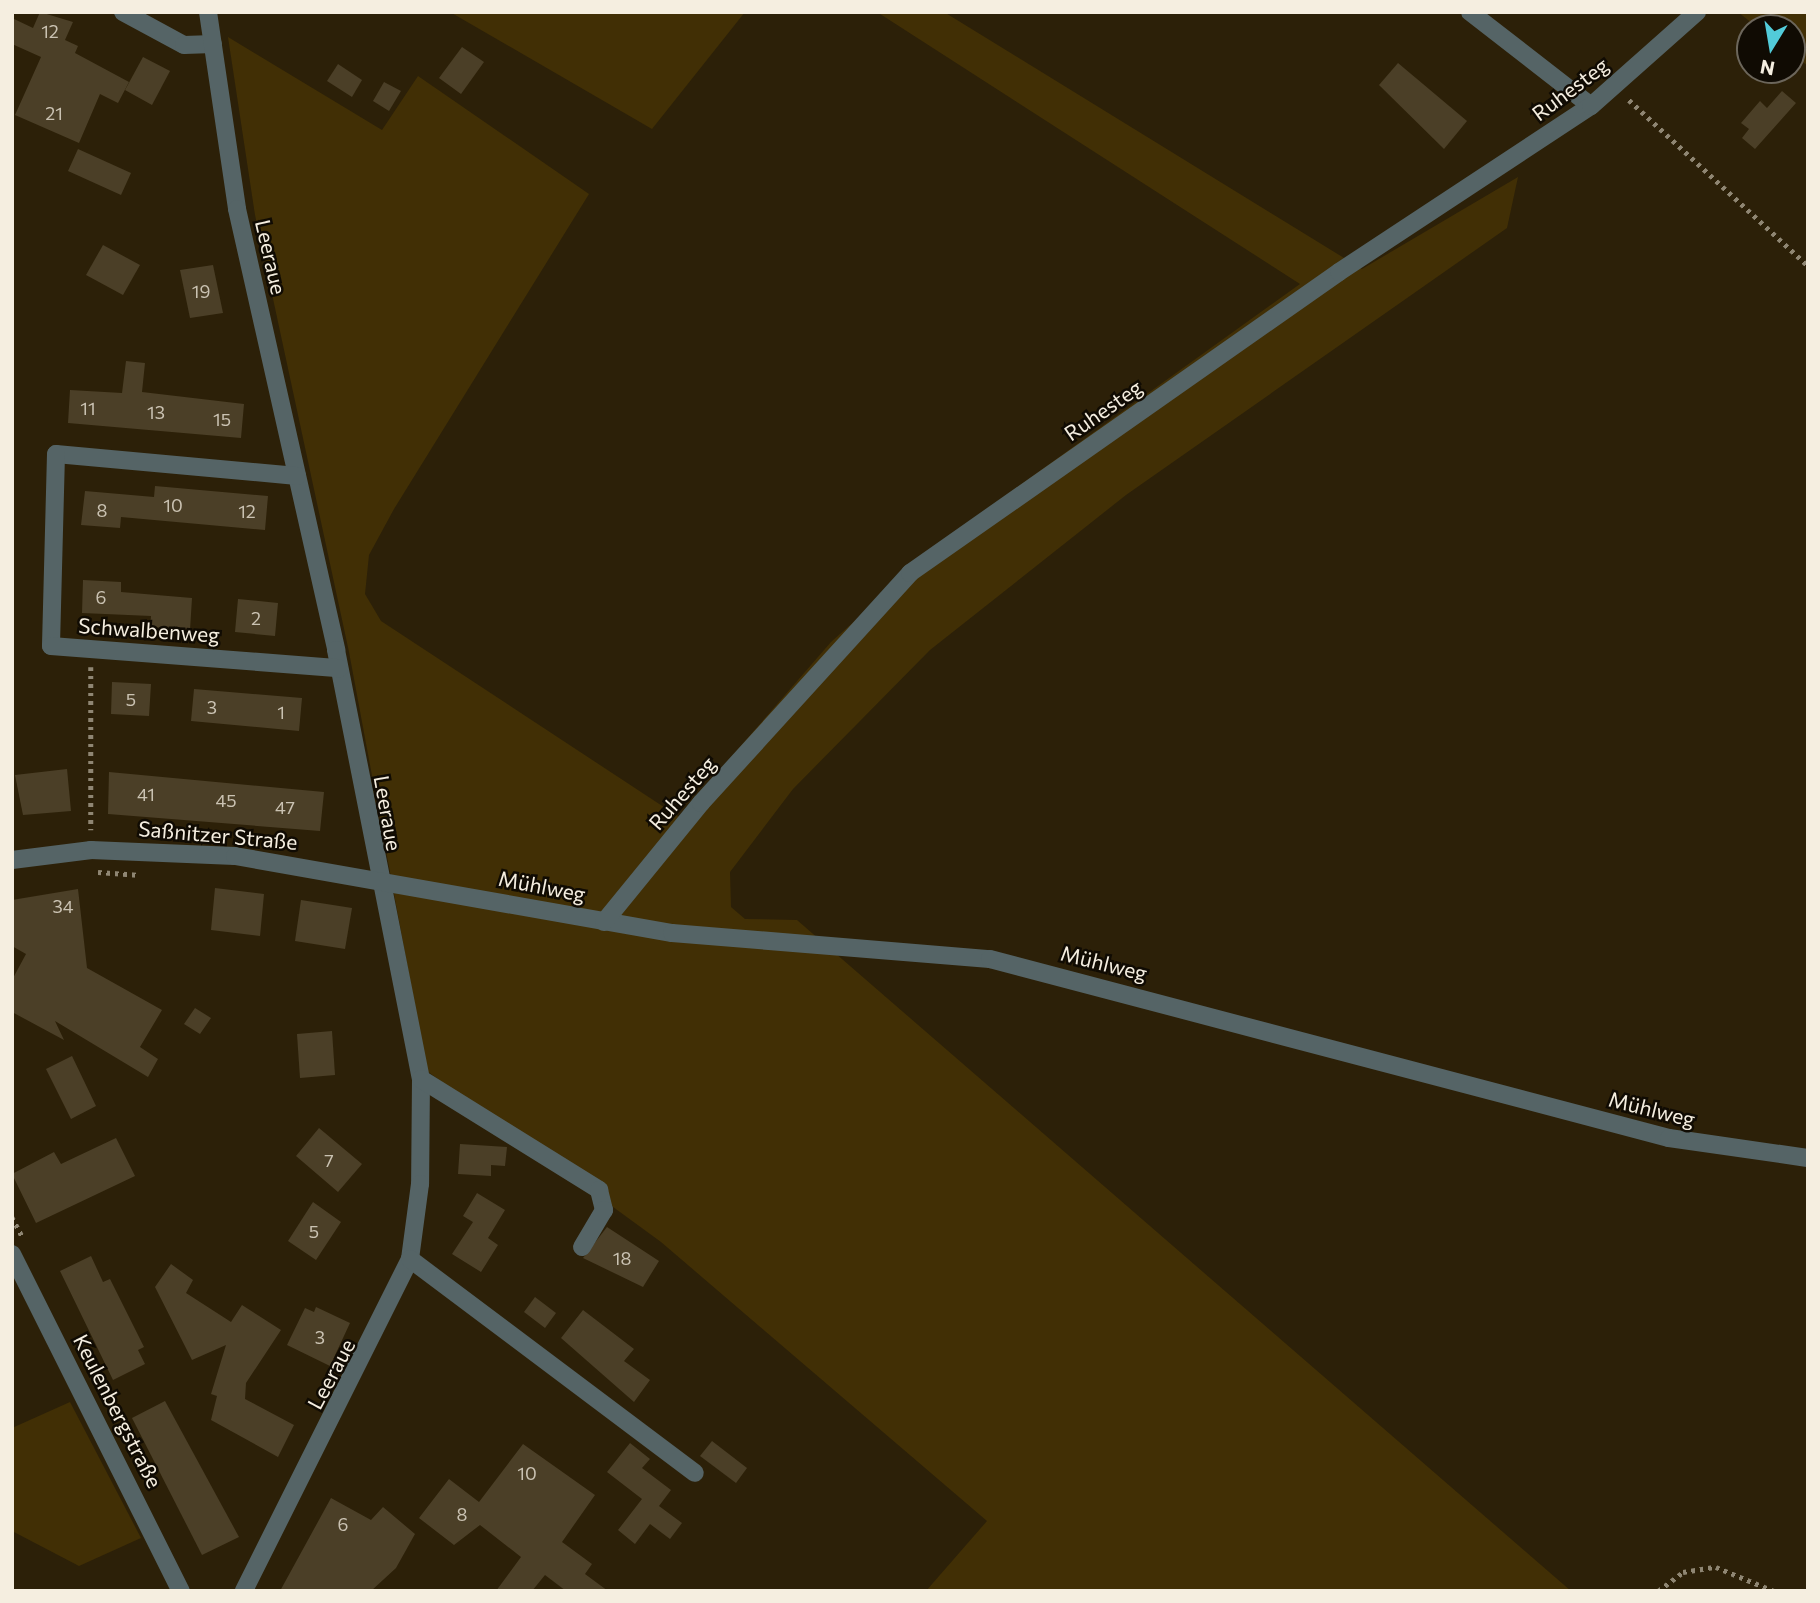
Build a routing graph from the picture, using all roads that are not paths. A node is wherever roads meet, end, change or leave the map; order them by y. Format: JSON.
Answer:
{"nodes":[{"id":1,"x":122,"y":12,"type":"edge"},
{"id":2,"x":208,"y":12,"type":"edge"},
{"id":3,"x":1470,"y":12,"type":"edge"},
{"id":4,"x":1697,"y":12,"type":"edge"},
{"id":5,"x":213,"y":44,"type":"junction"},
{"id":6,"x":1591,"y":106,"type":"junction"},
{"id":7,"x":297,"y":475,"type":"junction"},
{"id":8,"x":339,"y":668,"type":"junction"},
{"id":9,"x":12,"y":860,"type":"edge"},
{"id":10,"x":377,"y":877,"type":"junction"},
{"id":11,"x":604,"y":922,"type":"junction"},
{"id":12,"x":421,"y":1079,"type":"junction"},
{"id":13,"x":1808,"y":1158,"type":"edge"},
{"id":14,"x":582,"y":1247,"type":"dead end"},
{"id":15,"x":12,"y":1254,"type":"edge"},
{"id":16,"x":410,"y":1259,"type":"junction"},
{"id":17,"x":695,"y":1473,"type":"dead end"},
{"id":18,"x":181,"y":1591,"type":"edge"},
{"id":19,"x":244,"y":1591,"type":"edge"}],
"edges":[{"from":1,"to":5,"type":"street"},
{"from":2,"to":5,"type":"street","name":"Leeraue"},
{"from":3,"to":6,"type":"street"},
{"from":4,"to":6,"type":"street","name":"Ruhesteg"},
{"from":5,"to":7,"type":"street","name":"Leeraue"},
{"from":6,"to":11,"type":"street","name":"Ruhesteg"},
{"from":7,"to":8,"type":"street","name":"Leeraue"},
{"from":7,"to":8,"type":"street","name":"Schwalbenweg"},
{"from":8,"to":10,"type":"street","name":"Leeraue"},
{"from":9,"to":10,"type":"street","name":"Saßnitzer Straße"},
{"from":10,"to":11,"type":"street","name":"Mühlweg"},
{"from":10,"to":12,"type":"street","name":"Leeraue"},
{"from":11,"to":13,"type":"street","name":"Mühlweg"},
{"from":12,"to":14,"type":"street"},
{"from":12,"to":16,"type":"street","name":"Leeraue"},
{"from":15,"to":18,"type":"street","name":"Keulenbergstraße"},
{"from":16,"to":17,"type":"street"},
{"from":16,"to":19,"type":"street","name":"Leeraue"}]}
